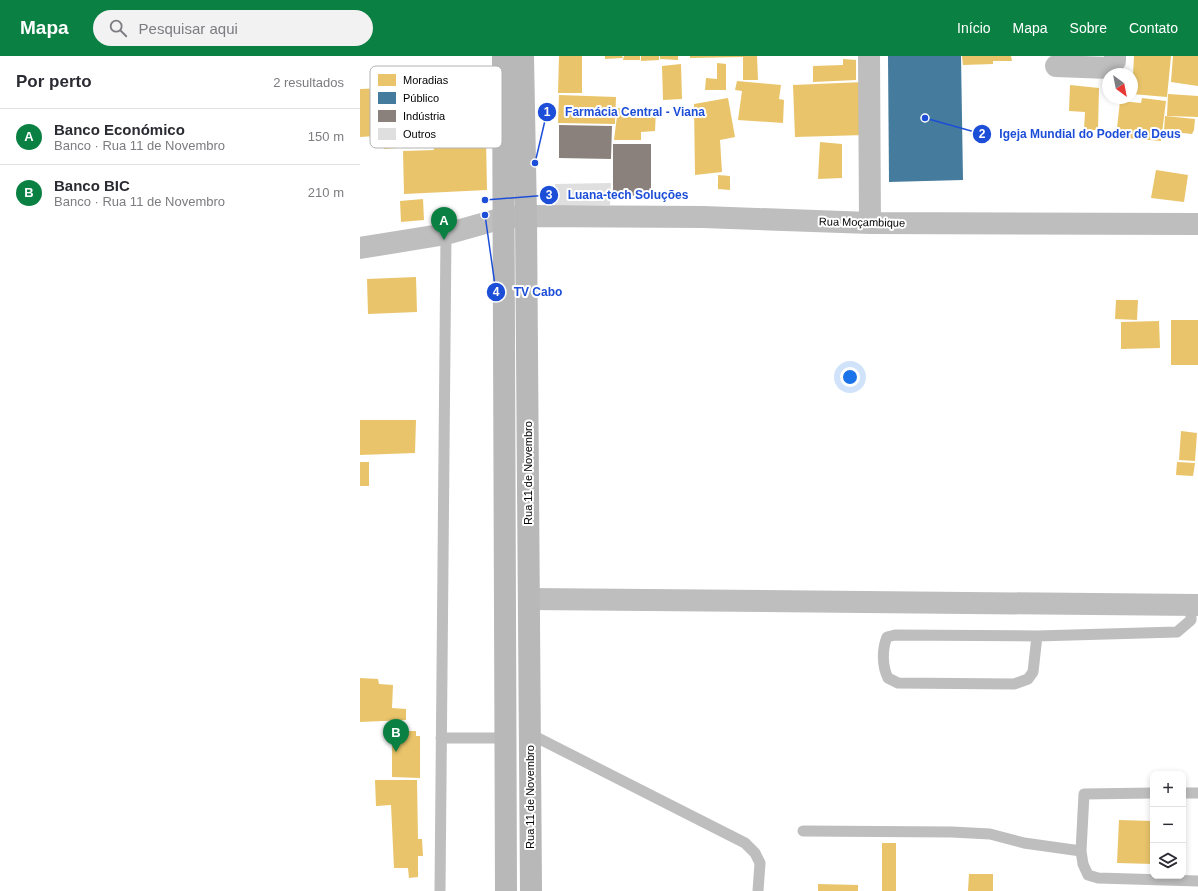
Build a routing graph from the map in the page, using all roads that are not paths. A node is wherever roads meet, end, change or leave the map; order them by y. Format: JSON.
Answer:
{"nodes":[{"id":1,"x":502,"y":56,"type":"edge"},
{"id":2,"x":523,"y":56,"type":"edge"},
{"id":3,"x":869,"y":56,"type":"edge"},
{"id":4,"x":1116,"y":56,"type":"edge"},
{"id":5,"x":1056,"y":66,"type":"dead end"},
{"id":6,"x":526,"y":216,"type":"junction"},
{"id":7,"x":503,"y":218,"type":"junction"},
{"id":8,"x":870,"y":222,"type":"junction"},
{"id":9,"x":1198,"y":224,"type":"edge"},
{"id":10,"x":446,"y":234,"type":"junction"},
{"id":11,"x":360,"y":248,"type":"edge"},
{"id":12,"x":529,"y":599,"type":"junction"},
{"id":13,"x":1194,"y":605,"type":"edge"},
{"id":14,"x":1037,"y":636,"type":"junction"},
{"id":15,"x":530,"y":734,"type":"junction"},
{"id":16,"x":441,"y":738,"type":"junction"},
{"id":17,"x":505,"y":738,"type":"junction"},
{"id":18,"x":1150,"y":793,"type":"edge"},
{"id":19,"x":1186,"y":793,"type":"edge"},
{"id":20,"x":1198,"y":793,"type":"edge"},
{"id":21,"x":803,"y":831,"type":"dead end"},
{"id":22,"x":1081,"y":851,"type":"junction"},
{"id":23,"x":1198,"y":881,"type":"edge"},
{"id":24,"x":440,"y":891,"type":"edge"},
{"id":25,"x":506,"y":891,"type":"edge"},
{"id":26,"x":530,"y":891,"type":"edge"},
{"id":27,"x":758,"y":891,"type":"edge"}],
"edges":[{"from":1,"to":7,"type":"main road"},
{"from":2,"to":6,"type":"main road","name":"Rua 11 de Novembro"},
{"from":3,"to":8,"type":"street"},
{"from":4,"to":5,"type":"street"},
{"from":6,"to":7,"type":"street","name":"Rua Moçambique"},
{"from":6,"to":8,"type":"street","name":"Rua Moçambique"},
{"from":6,"to":12,"type":"main road","name":"Rua 11 de Novembro"},
{"from":7,"to":10,"type":"street","name":"Rua Moçambique"},
{"from":7,"to":17,"type":"main road"},
{"from":8,"to":9,"type":"street","name":"Rua Moçambique"},
{"from":10,"to":11,"type":"street","name":"Rua Moçambique"},
{"from":10,"to":16,"type":"lane"},
{"from":12,"to":13,"type":"street"},
{"from":12,"to":15,"type":"main road","name":"Rua 11 de Novembro"},
{"from":13,"to":14,"type":"lane"},
{"from":14,"to":14,"type":"lane"},
{"from":15,"to":26,"type":"main road","name":"Rua 11 de Novembro"},
{"from":15,"to":27,"type":"lane"},
{"from":16,"to":17,"type":"lane"},
{"from":16,"to":24,"type":"lane"},
{"from":17,"to":25,"type":"main road"},
{"from":18,"to":22,"type":"lane"},
{"from":19,"to":20,"type":"lane"},
{"from":21,"to":22,"type":"lane"},
{"from":22,"to":23,"type":"lane"}]}
